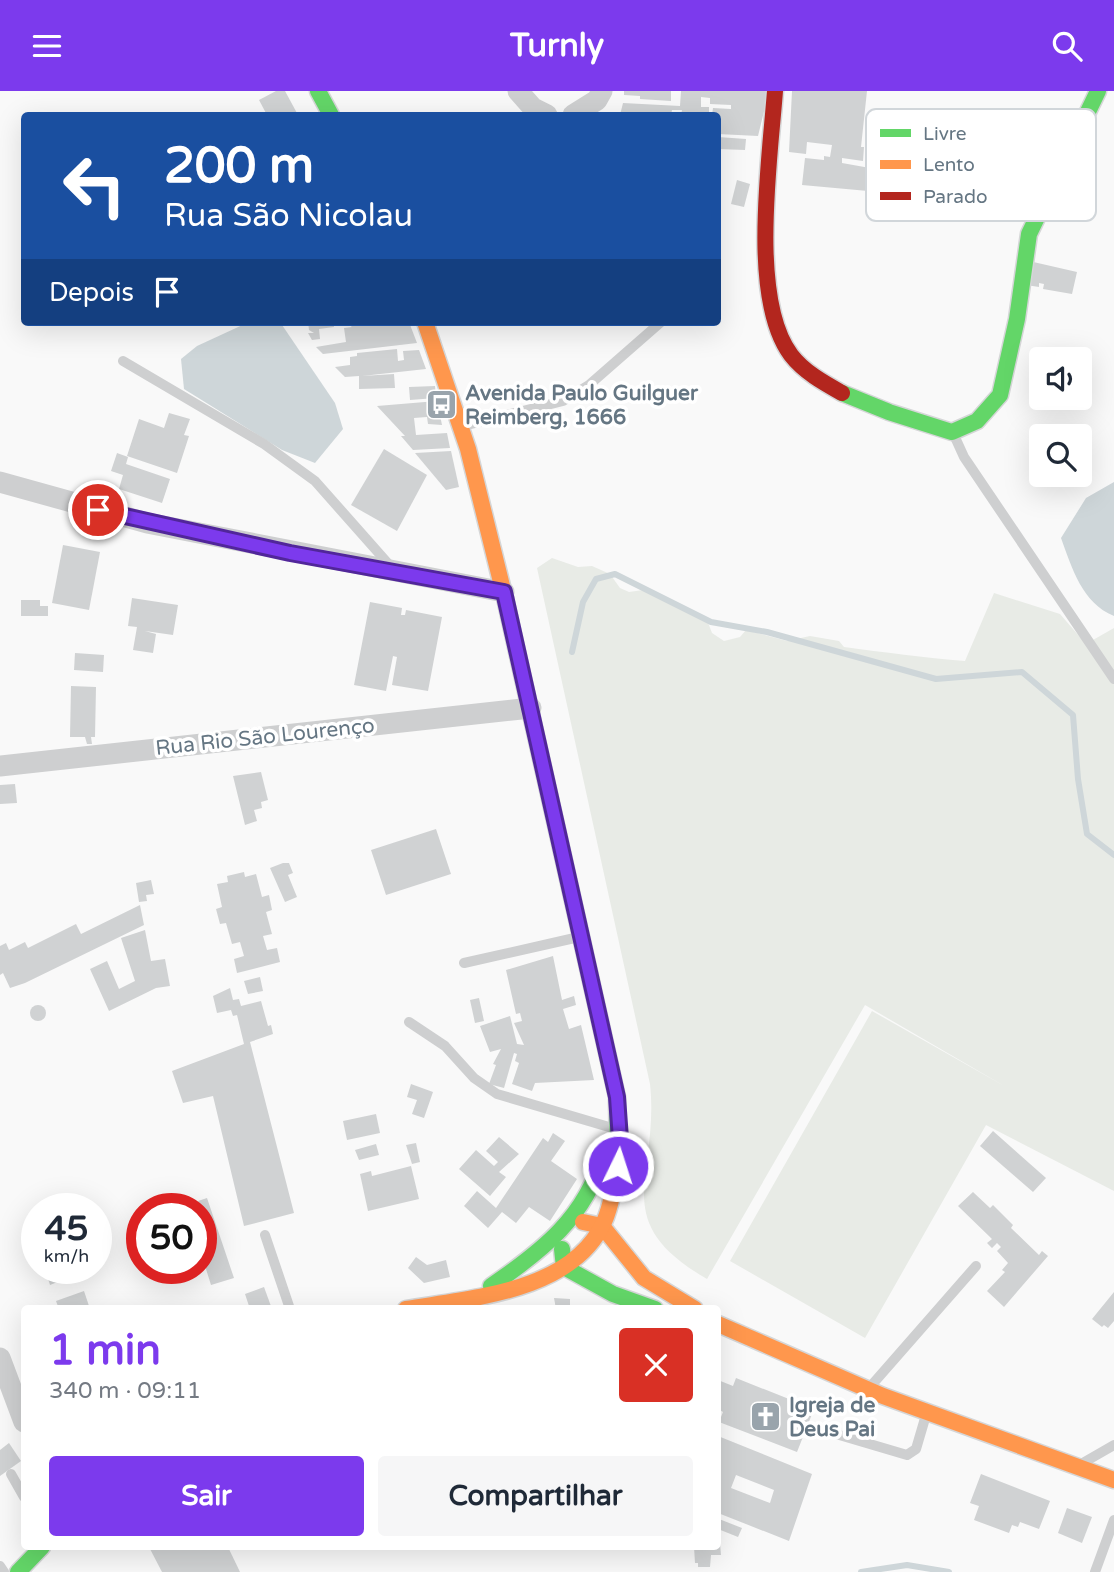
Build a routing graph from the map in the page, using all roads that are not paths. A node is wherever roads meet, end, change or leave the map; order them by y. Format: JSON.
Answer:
{"nodes":[{"id":1,"x":318,"y":91,"type":"edge"},
{"id":2,"x":518,"y":91,"type":"edge"},
{"id":3,"x":602,"y":91,"type":"edge"},
{"id":4,"x":775,"y":91,"type":"edge"},
{"id":5,"x":1098,"y":91,"type":"edge"},
{"id":6,"x":1089,"y":109,"type":"edge"},
{"id":7,"x":329,"y":112,"type":"edge"},
{"id":8,"x":541,"y":112,"type":"edge"},
{"id":9,"x":577,"y":112,"type":"edge"},
{"id":10,"x":1036,"y":221,"type":"edge"},
{"id":11,"x":426,"y":326,"type":"edge"},
{"id":12,"x":657,"y":326,"type":"edge"},
{"id":13,"x":123,"y":361,"type":"dead end"},
{"id":14,"x":460,"y":426,"type":"junction"},
{"id":15,"x":952,"y":432,"type":"junction"},
{"id":16,"x":0,"y":482,"type":"edge"},
{"id":17,"x":397,"y":573,"type":"junction"},
{"id":18,"x":504,"y":592,"type":"junction"},
{"id":19,"x":1114,"y":679,"type":"edge"},
{"id":20,"x":531,"y":708,"type":"junction"},
{"id":21,"x":0,"y":766,"type":"edge"},
{"id":22,"x":581,"y":936,"type":"junction"},
{"id":23,"x":464,"y":963,"type":"dead end"},
{"id":24,"x":409,"y":1022,"type":"dead end"},
{"id":25,"x":617,"y":1097,"type":"junction"},
{"id":26,"x":608,"y":1127,"type":"junction"},
{"id":27,"x":610,"y":1200,"type":"junction"},
{"id":28,"x":573,"y":1219,"type":"junction"},
{"id":29,"x":602,"y":1226,"type":"junction"},
{"id":30,"x":265,"y":1235,"type":"dead end"},
{"id":31,"x":559,"y":1235,"type":"junction"},
{"id":32,"x":621,"y":1251,"type":"junction"},
{"id":33,"x":976,"y":1266,"type":"dead end"},
{"id":34,"x":564,"y":1267,"type":"junction"},
{"id":35,"x":478,"y":1295,"type":"junction"},
{"id":36,"x":289,"y":1305,"type":"edge"},
{"id":37,"x":427,"y":1305,"type":"edge"},
{"id":38,"x":644,"y":1305,"type":"edge"},
{"id":39,"x":688,"y":1305,"type":"edge"},
{"id":40,"x":721,"y":1327,"type":"edge"},
{"id":41,"x":0,"y":1358,"type":"edge"},
{"id":42,"x":868,"y":1389,"type":"junction"},
{"id":43,"x":927,"y":1413,"type":"junction"},
{"id":44,"x":21,"y":1414,"type":"edge"},
{"id":45,"x":836,"y":1434,"type":"dead end"},
{"id":46,"x":1114,"y":1445,"type":"edge"},
{"id":47,"x":1075,"y":1467,"type":"junction"},
{"id":48,"x":11,"y":1474,"type":"dead end"},
{"id":49,"x":1114,"y":1480,"type":"edge"},
{"id":50,"x":21,"y":1492,"type":"edge"},
{"id":51,"x":1114,"y":1520,"type":"edge"},
{"id":52,"x":40,"y":1550,"type":"edge"},
{"id":53,"x":0,"y":1566,"type":"edge"},
{"id":54,"x":4,"y":1572,"type":"edge"},
{"id":55,"x":18,"y":1572,"type":"edge"},
{"id":56,"x":1096,"y":1572,"type":"edge"}],
"edges":[{"from":1,"to":7,"type":"main road"},
{"from":2,"to":8,"type":"street"},
{"from":3,"to":9,"type":"street"},
{"from":4,"to":15,"type":"main road"},
{"from":5,"to":6,"type":"main road"},
{"from":10,"to":15,"type":"main road"},
{"from":11,"to":14,"type":"main road"},
{"from":12,"to":14,"type":"lane"},
{"from":13,"to":17,"type":"lane"},
{"from":14,"to":18,"type":"main road"},
{"from":15,"to":19,"type":"lane"},
{"from":16,"to":17,"type":"street"},
{"from":17,"to":18,"type":"street"},
{"from":18,"to":20,"type":"main road"},
{"from":20,"to":21,"type":"street","name":"Rua Rio São Lourenço"},
{"from":20,"to":22,"type":"main road"},
{"from":22,"to":23,"type":"lane"},
{"from":22,"to":25,"type":"main road"},
{"from":24,"to":26,"type":"lane"},
{"from":25,"to":26,"type":"main road"},
{"from":25,"to":27,"type":"main road"},
{"from":26,"to":28,"type":"main road"},
{"from":27,"to":29,"type":"main road"},
{"from":27,"to":32,"type":"main road"},
{"from":28,"to":29,"type":"main road"},
{"from":28,"to":31,"type":"main road"},
{"from":29,"to":32,"type":"main road"},
{"from":29,"to":34,"type":"main road"},
{"from":30,"to":36,"type":"lane"},
{"from":31,"to":34,"type":"main road"},
{"from":31,"to":35,"type":"main road"},
{"from":32,"to":39,"type":"main road"},
{"from":33,"to":42,"type":"lane"},
{"from":34,"to":35,"type":"main road"},
{"from":34,"to":38,"type":"main road"},
{"from":35,"to":37,"type":"main road"},
{"from":40,"to":42,"type":"main road"},
{"from":41,"to":44,"type":"street"},
{"from":42,"to":43,"type":"main road"},
{"from":43,"to":45,"type":"lane"},
{"from":43,"to":47,"type":"main road"},
{"from":46,"to":47,"type":"lane"},
{"from":47,"to":49,"type":"main road"},
{"from":48,"to":50,"type":"lane"},
{"from":51,"to":56,"type":"lane"},
{"from":52,"to":55,"type":"main road"},
{"from":53,"to":54,"type":"lane"}]}
